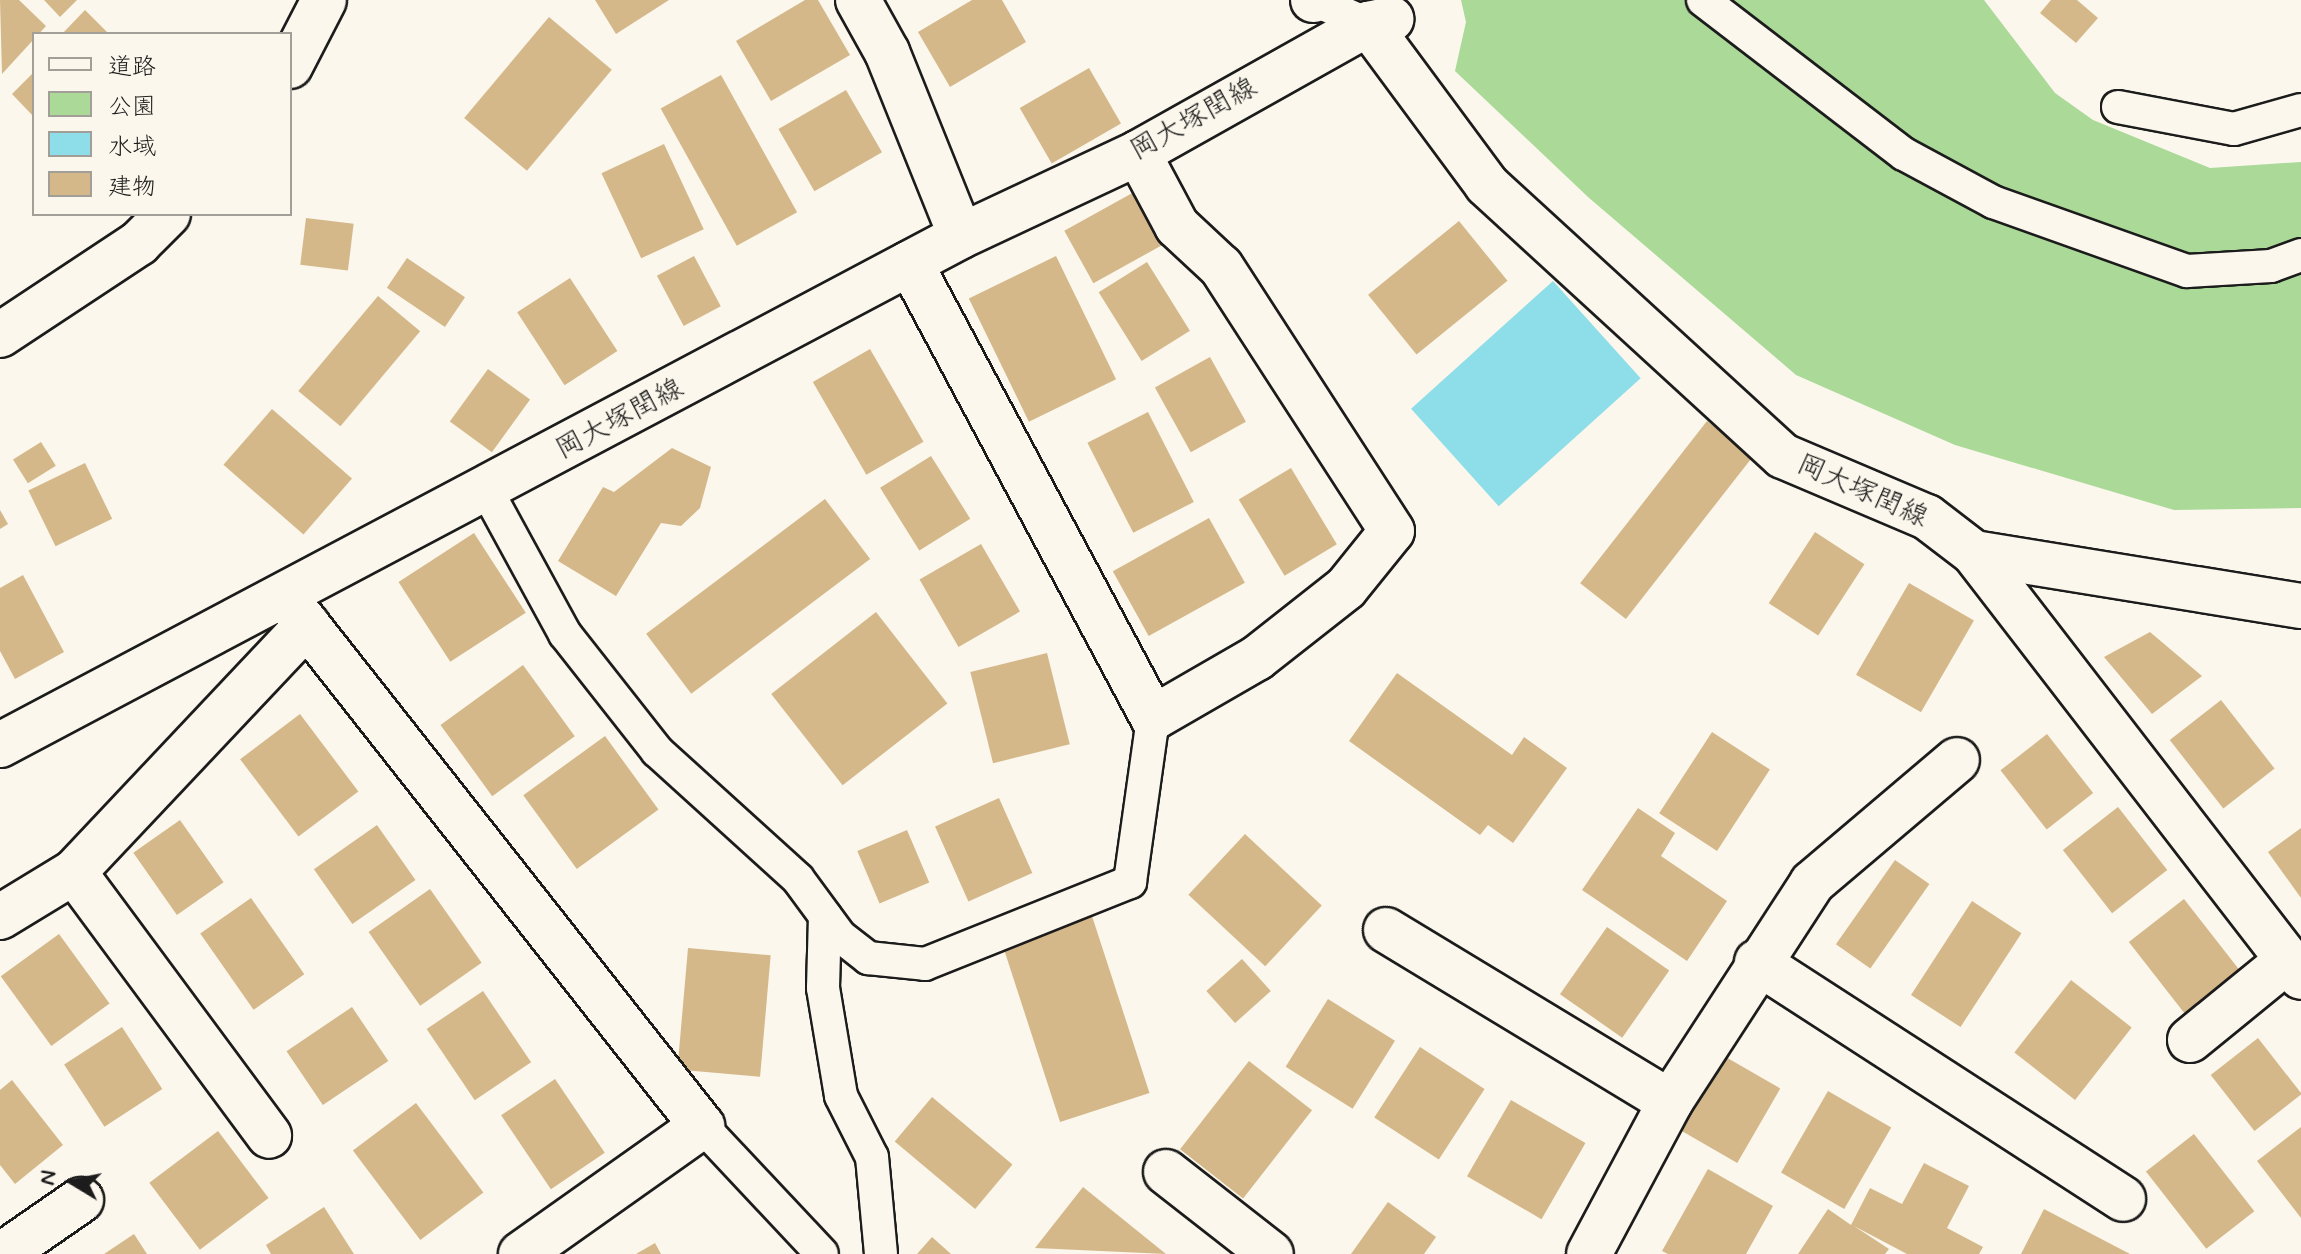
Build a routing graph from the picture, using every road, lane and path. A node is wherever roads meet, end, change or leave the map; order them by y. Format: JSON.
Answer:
{"nodes":[{"id":1,"x":324,"y":0,"type":"edge"},
{"id":2,"x":858,"y":0,"type":"edge"},
{"id":3,"x":1314,"y":0,"type":"edge"},
{"id":4,"x":1703,"y":0,"type":"edge"},
{"id":5,"x":1379,"y":21,"type":"junction"},
{"id":6,"x":292,"y":62,"type":"edge"},
{"id":7,"x":2118,"y":107,"type":"dead end"},
{"id":8,"x":2301,"y":110,"type":"edge"},
{"id":9,"x":1138,"y":153,"type":"junction"},
{"id":10,"x":166,"y":216,"type":"edge"},
{"id":11,"x":961,"y":236,"type":"junction"},
{"id":12,"x":2301,"y":255,"type":"edge"},
{"id":13,"x":910,"y":263,"type":"junction"},
{"id":14,"x":0,"y":335,"type":"edge"},
{"id":15,"x":487,"y":491,"type":"junction"},
{"id":16,"x":1974,"y":553,"type":"junction"},
{"id":17,"x":2301,"y":606,"type":"edge"},
{"id":18,"x":296,"y":611,"type":"junction"},
{"id":19,"x":1153,"y":718,"type":"junction"},
{"id":20,"x":0,"y":745,"type":"edge"},
{"id":21,"x":1957,"y":760,"type":"dead end"},
{"id":22,"x":74,"y":872,"type":"junction"},
{"id":23,"x":825,"y":916,"type":"junction"},
{"id":24,"x":0,"y":917,"type":"edge"},
{"id":25,"x":1386,"y":930,"type":"dead end"},
{"id":26,"x":1757,"y":962,"type":"junction"},
{"id":27,"x":2294,"y":968,"type":"edge"},
{"id":28,"x":2190,"y":1040,"type":"dead end"},
{"id":29,"x":1670,"y":1102,"type":"junction"},
{"id":30,"x":702,"y":1126,"type":"junction"},
{"id":31,"x":269,"y":1136,"type":"dead end"},
{"id":32,"x":1166,"y":1172,"type":"dead end"},
{"id":33,"x":2123,"y":1199,"type":"dead end"},
{"id":34,"x":81,"y":1200,"type":"dead end"},
{"id":35,"x":3,"y":1254,"type":"edge"},
{"id":36,"x":521,"y":1254,"type":"edge"},
{"id":37,"x":822,"y":1254,"type":"edge"},
{"id":38,"x":881,"y":1254,"type":"edge"},
{"id":39,"x":1271,"y":1254,"type":"edge"},
{"id":40,"x":1589,"y":1254,"type":"edge"}],
"edges":[{"from":1,"to":6,"type":"street"},
{"from":2,"to":11,"type":"street"},
{"from":3,"to":5,"type":"lane"},
{"from":4,"to":12,"type":"lane"},
{"from":5,"to":9,"type":"street","name":"岡大塚閏線"},
{"from":5,"to":16,"type":"street","name":"岡大塚閏線"},
{"from":7,"to":8,"type":"lane"},
{"from":9,"to":11,"type":"street","name":"岡大塚閏線"},
{"from":9,"to":19,"type":"street"},
{"from":10,"to":14,"type":"street"},
{"from":11,"to":13,"type":"street","name":"岡大塚閏線"},
{"from":13,"to":15,"type":"street","name":"岡大塚閏線"},
{"from":13,"to":19,"type":"street"},
{"from":15,"to":18,"type":"street","name":"岡大塚閏線"},
{"from":15,"to":23,"type":"lane"},
{"from":16,"to":17,"type":"street","name":"岡大塚閏線"},
{"from":16,"to":27,"type":"street"},
{"from":18,"to":20,"type":"street","name":"岡大塚閏線"},
{"from":18,"to":22,"type":"street"},
{"from":18,"to":30,"type":"street"},
{"from":19,"to":23,"type":"lane"},
{"from":21,"to":26,"type":"street"},
{"from":22,"to":24,"type":"street"},
{"from":22,"to":31,"type":"street"},
{"from":23,"to":38,"type":"lane"},
{"from":25,"to":29,"type":"street"},
{"from":26,"to":29,"type":"street"},
{"from":26,"to":33,"type":"street"},
{"from":27,"to":28,"type":"street"},
{"from":29,"to":40,"type":"street"},
{"from":30,"to":36,"type":"street"},
{"from":30,"to":37,"type":"lane"},
{"from":32,"to":39,"type":"street"},
{"from":34,"to":35,"type":"street"}]}
